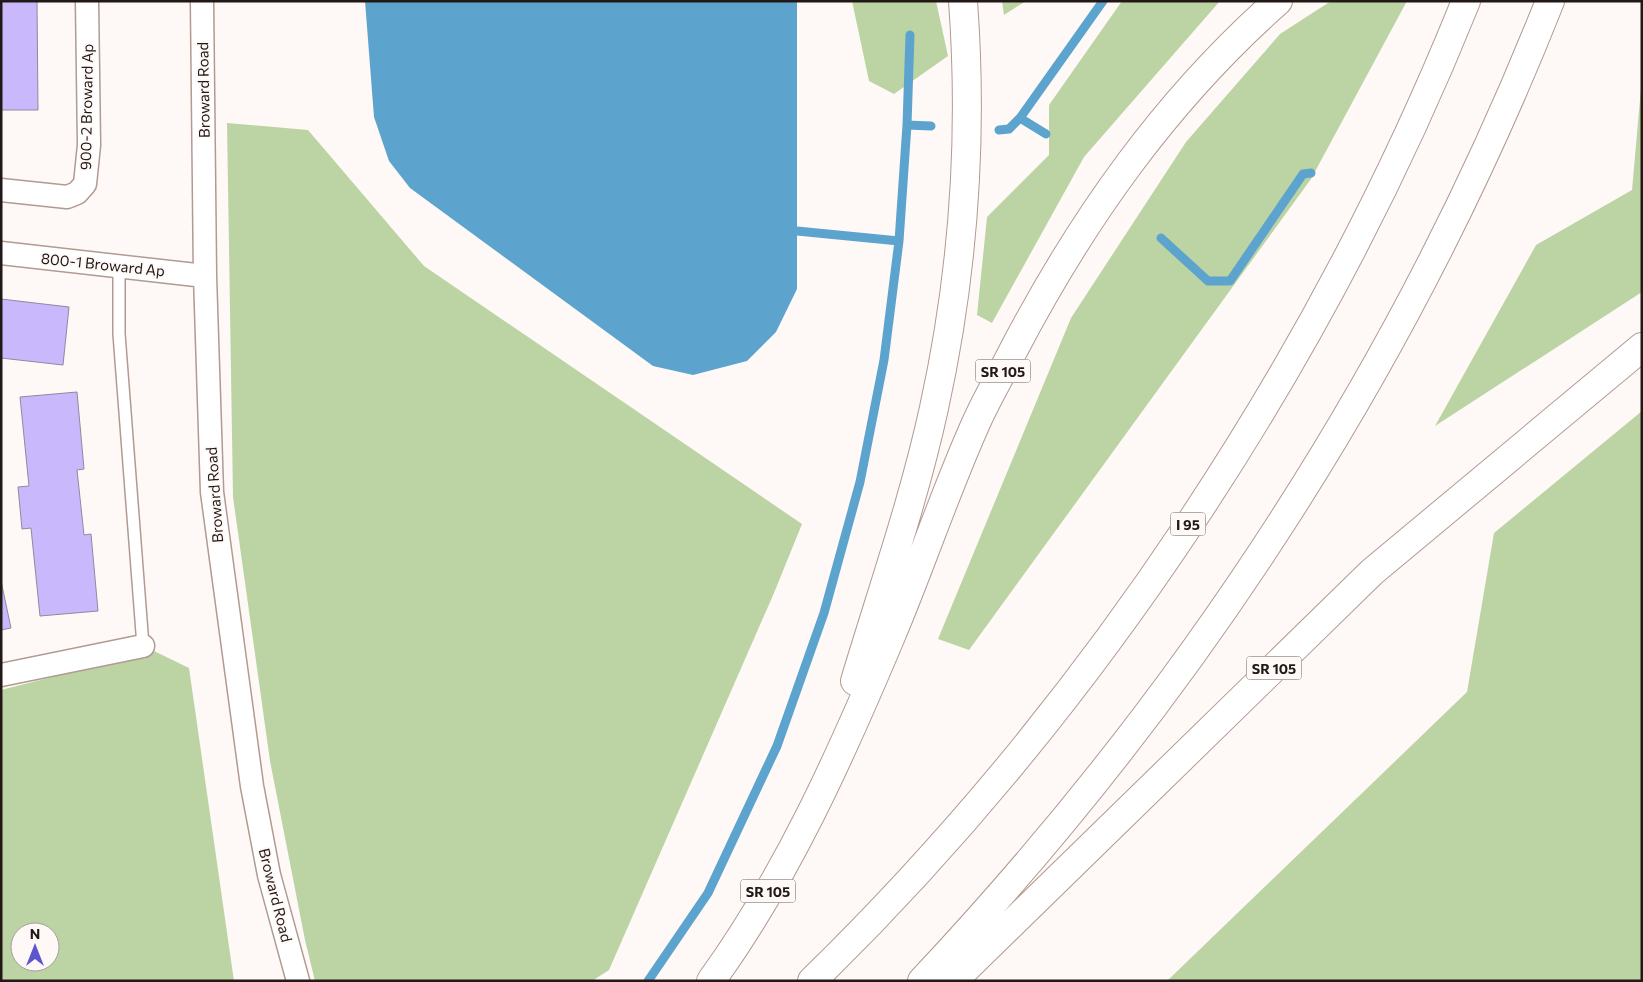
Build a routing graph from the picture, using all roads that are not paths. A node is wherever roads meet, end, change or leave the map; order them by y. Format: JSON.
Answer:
{"nodes":[{"id":1,"x":87,"y":1,"type":"edge"},
{"id":2,"x":202,"y":1,"type":"edge"},
{"id":3,"x":963,"y":1,"type":"edge"},
{"id":4,"x":1278,"y":1,"type":"edge"},
{"id":5,"x":1466,"y":1,"type":"edge"},
{"id":6,"x":1550,"y":1,"type":"edge"},
{"id":7,"x":1,"y":190,"type":"edge"},
{"id":8,"x":1,"y":253,"type":"edge"},
{"id":9,"x":120,"y":266,"type":"junction"},
{"id":10,"x":206,"y":276,"type":"junction"},
{"id":11,"x":1642,"y":347,"type":"edge"},
{"id":12,"x":143,"y":646,"type":"joint"},
{"id":13,"x":1,"y":675,"type":"edge"},
{"id":14,"x":820,"y":798,"type":"junction"},
{"id":15,"x":298,"y":981,"type":"edge"},
{"id":16,"x":711,"y":981,"type":"edge"},
{"id":17,"x":812,"y":981,"type":"edge"},
{"id":18,"x":922,"y":981,"type":"edge"},
{"id":19,"x":954,"y":981,"type":"edge"}],
"edges":[{"from":1,"to":7,"type":"street","name":"900-2 Broward Ap"},
{"from":2,"to":10,"type":"street","name":"Broward Road"},
{"from":3,"to":14,"type":"highway"},
{"from":4,"to":14,"type":"highway","number":"SR 105"},
{"from":5,"to":17,"type":"highway","number":"I 95"},
{"from":6,"to":18,"type":"highway"},
{"from":8,"to":9,"type":"street","name":"800-1 Broward Ap"},
{"from":9,"to":10,"type":"street","name":"800-1 Broward Ap"},
{"from":9,"to":12,"type":"lane"},
{"from":10,"to":15,"type":"street","name":"Broward Road"},
{"from":11,"to":19,"type":"highway","number":"SR 105"},
{"from":12,"to":13,"type":"street"},
{"from":14,"to":16,"type":"highway","number":"SR 105"}]}
